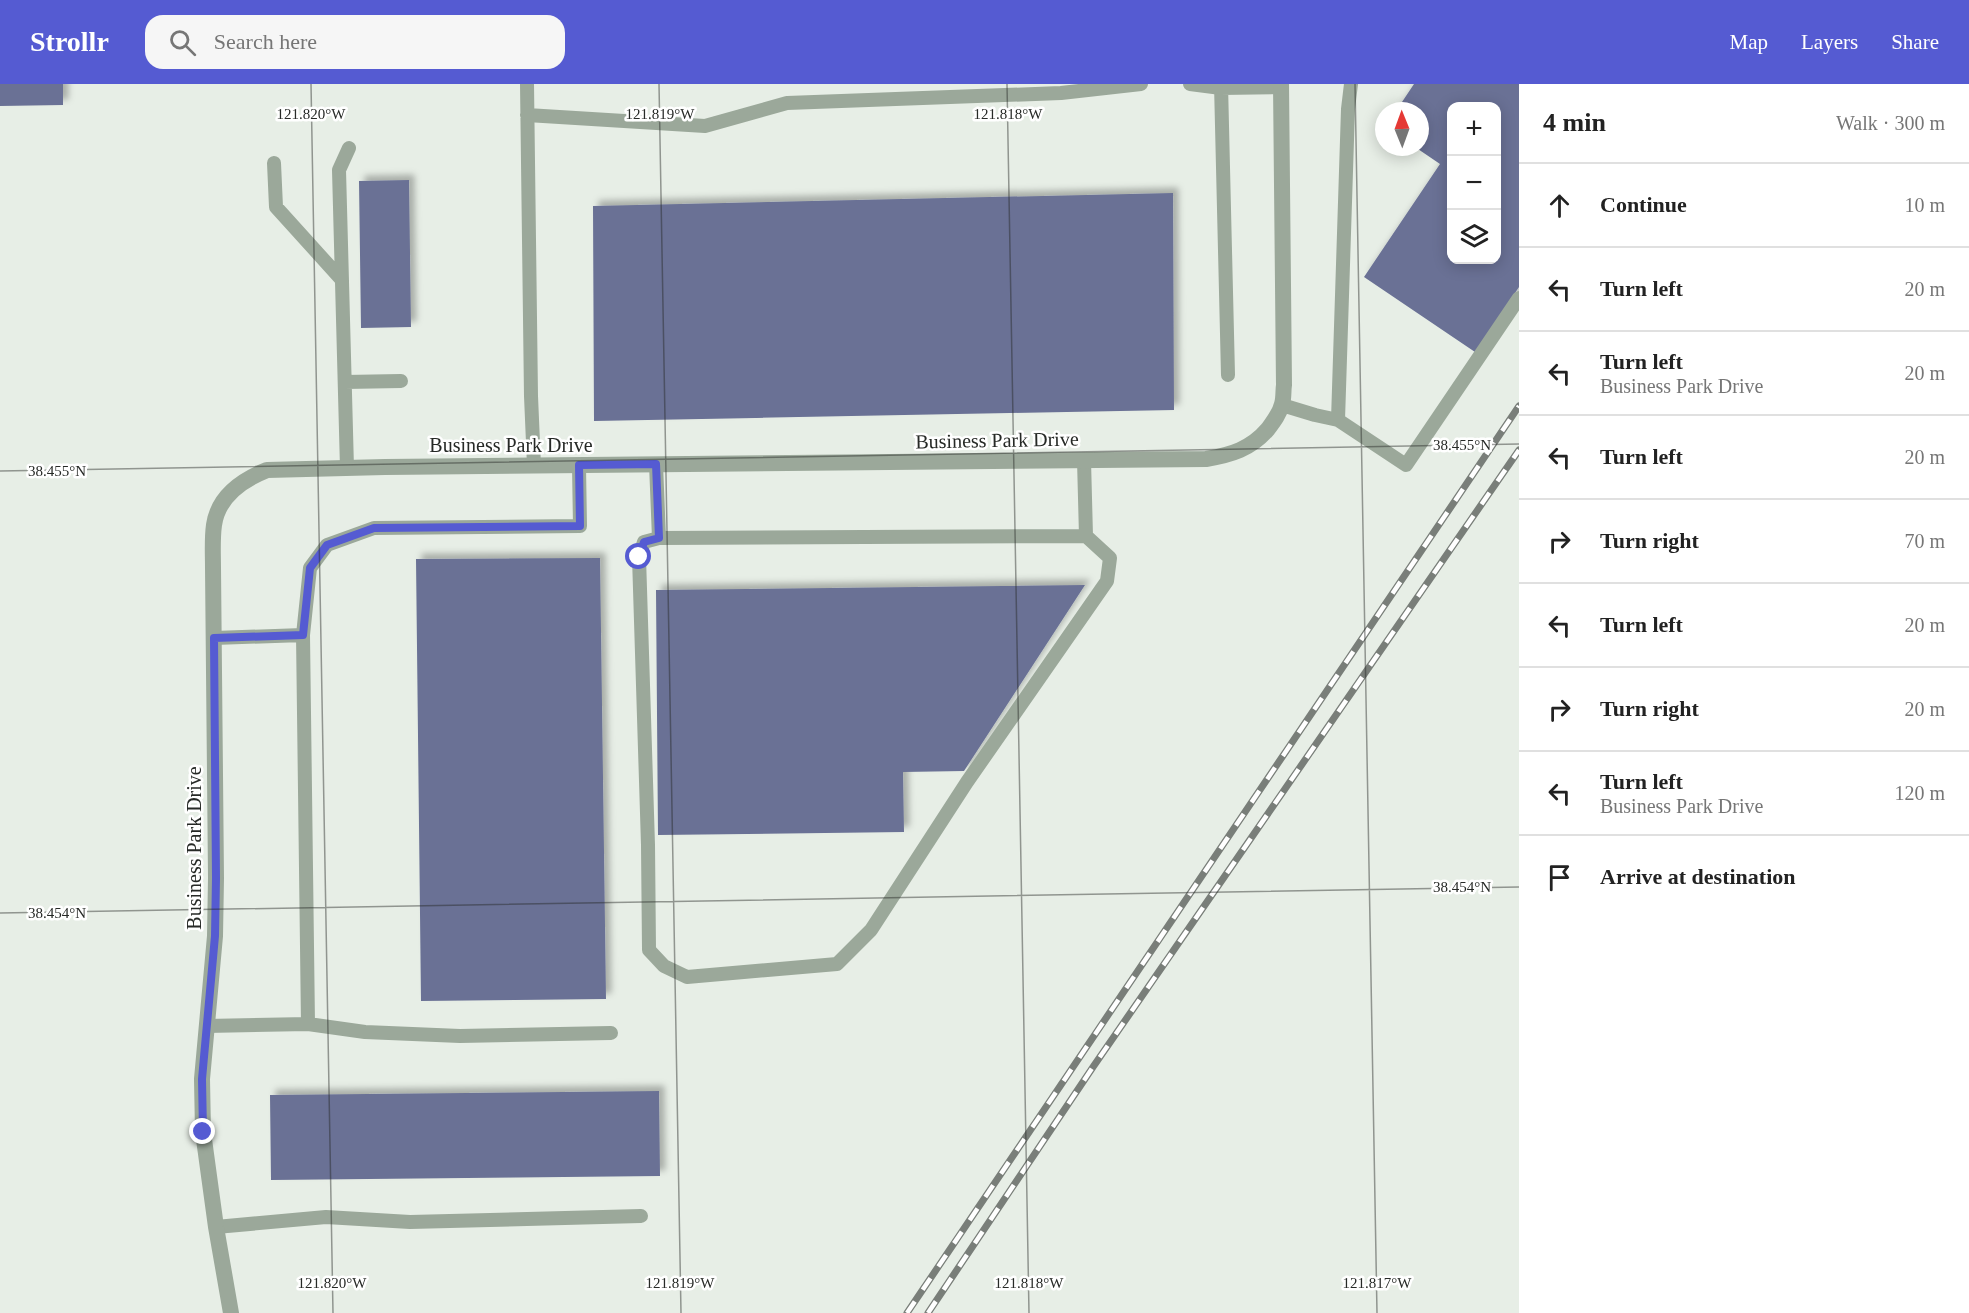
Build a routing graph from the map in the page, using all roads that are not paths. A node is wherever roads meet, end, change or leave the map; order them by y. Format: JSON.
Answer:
{"nodes":[{"id":1,"x":527,"y":84,"type":"edge"},
{"id":2,"x":1140,"y":84,"type":"edge"},
{"id":3,"x":1190,"y":84,"type":"edge"},
{"id":4,"x":1351,"y":84,"type":"edge"},
{"id":5,"x":1281,"y":85,"type":"edge"},
{"id":6,"x":1221,"y":86,"type":"edge"},
{"id":7,"x":527,"y":115,"type":"junction"},
{"id":8,"x":349,"y":148,"type":"dead end"},
{"id":9,"x":274,"y":163,"type":"dead end"},
{"id":10,"x":342,"y":280,"type":"junction"},
{"id":11,"x":1519,"y":298,"type":"edge"},
{"id":12,"x":1228,"y":375,"type":"dead end"},
{"id":13,"x":345,"y":381,"type":"junction"},
{"id":14,"x":401,"y":381,"type":"dead end"},
{"id":15,"x":1282,"y":405,"type":"junction"},
{"id":16,"x":1338,"y":420,"type":"junction"},
{"id":17,"x":1084,"y":460,"type":"junction"},
{"id":18,"x":656,"y":464,"type":"junction"},
{"id":19,"x":579,"y":465,"type":"junction"},
{"id":20,"x":534,"y":466,"type":"junction"},
{"id":21,"x":347,"y":468,"type":"junction"},
{"id":22,"x":1086,"y":536,"type":"junction"},
{"id":23,"x":659,"y":538,"type":"junction"},
{"id":24,"x":303,"y":635,"type":"junction"},
{"id":25,"x":214,"y":638,"type":"junction"},
{"id":26,"x":308,"y":1024,"type":"junction"},
{"id":27,"x":206,"y":1026,"type":"junction"},
{"id":28,"x":611,"y":1032,"type":"dead end"},
{"id":29,"x":641,"y":1216,"type":"dead end"},
{"id":30,"x":216,"y":1227,"type":"junction"},
{"id":31,"x":231,"y":1313,"type":"edge"}],
"edges":[{"from":1,"to":7,"type":"lane"},
{"from":2,"to":7,"type":"lane"},
{"from":3,"to":6,"type":"lane"},
{"from":4,"to":16,"type":"lane"},
{"from":5,"to":6,"type":"lane"},
{"from":5,"to":15,"type":"street","name":"Business Park Drive"},
{"from":6,"to":12,"type":"lane"},
{"from":7,"to":20,"type":"lane"},
{"from":8,"to":10,"type":"lane"},
{"from":9,"to":10,"type":"lane"},
{"from":10,"to":13,"type":"lane"},
{"from":11,"to":16,"type":"lane"},
{"from":13,"to":14,"type":"lane"},
{"from":13,"to":21,"type":"lane"},
{"from":15,"to":16,"type":"lane"},
{"from":15,"to":17,"type":"street","name":"Business Park Drive"},
{"from":17,"to":18,"type":"street","name":"Business Park Drive"},
{"from":17,"to":22,"type":"lane"},
{"from":18,"to":19,"type":"street","name":"Business Park Drive"},
{"from":18,"to":23,"type":"lane"},
{"from":19,"to":20,"type":"street","name":"Business Park Drive"},
{"from":19,"to":24,"type":"lane"},
{"from":20,"to":21,"type":"street","name":"Business Park Drive"},
{"from":21,"to":25,"type":"street","name":"Business Park Drive"},
{"from":22,"to":23,"type":"lane"},
{"from":22,"to":23,"type":"lane"},
{"from":24,"to":25,"type":"lane"},
{"from":24,"to":26,"type":"lane"},
{"from":25,"to":27,"type":"street","name":"Business Park Drive"},
{"from":26,"to":27,"type":"lane"},
{"from":26,"to":28,"type":"lane"},
{"from":27,"to":30,"type":"street","name":"Business Park Drive"},
{"from":29,"to":30,"type":"lane"},
{"from":30,"to":31,"type":"street","name":"Business Park Drive"}]}
